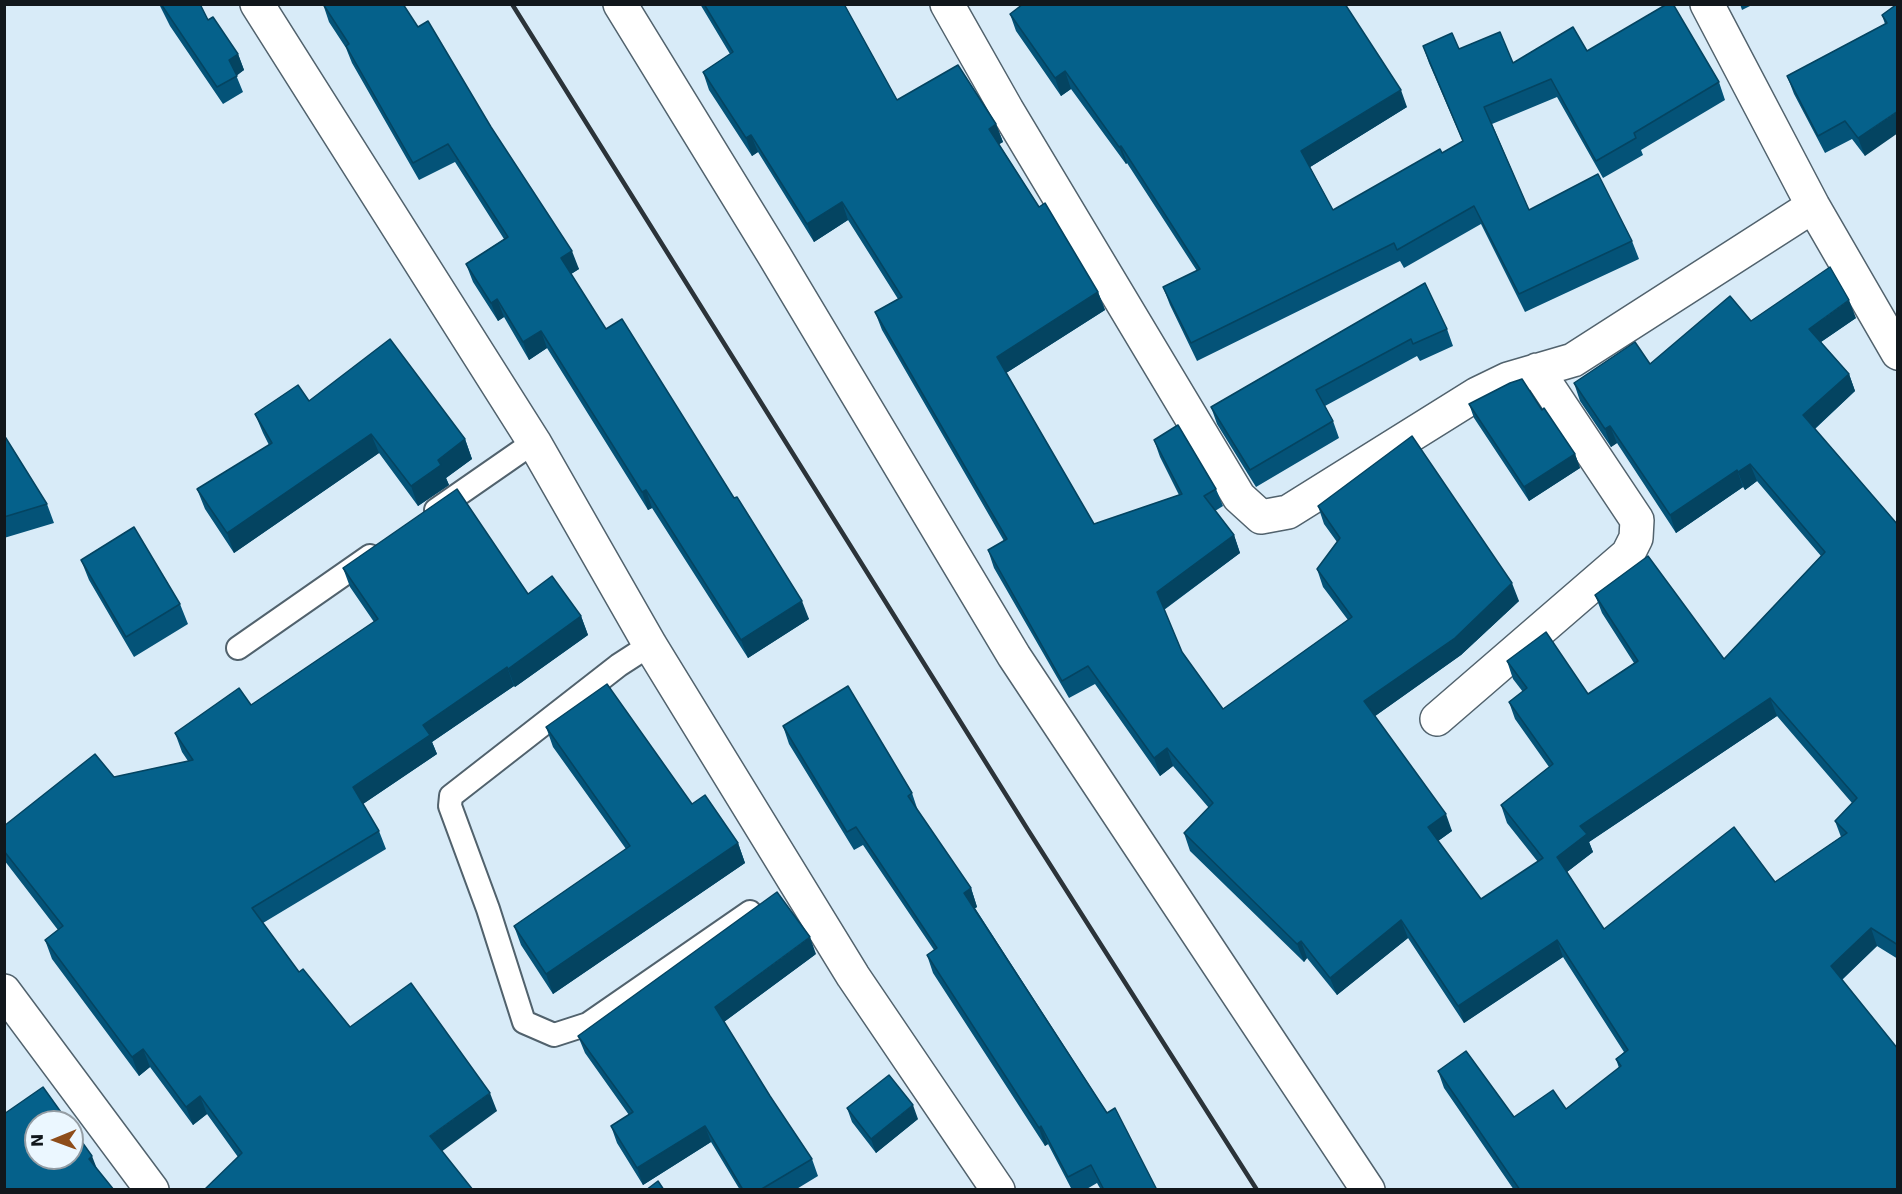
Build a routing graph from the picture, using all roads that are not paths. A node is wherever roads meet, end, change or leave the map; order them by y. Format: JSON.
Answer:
{"nodes":[{"id":1,"x":257,"y":4,"type":"edge"},
{"id":2,"x":620,"y":4,"type":"edge"},
{"id":3,"x":947,"y":4,"type":"edge"},
{"id":4,"x":1707,"y":4,"type":"edge"},
{"id":5,"x":1813,"y":206,"type":"junction"},
{"id":6,"x":1898,"y":353,"type":"edge"},
{"id":7,"x":1537,"y":370,"type":"junction"},
{"id":8,"x":534,"y":442,"type":"junction"},
{"id":9,"x":419,"y":522,"type":"edge"},
{"id":10,"x":390,"y":542,"type":"edge"},
{"id":11,"x":650,"y":645,"type":"junction"},
{"id":12,"x":237,"y":648,"type":"dead end"},
{"id":13,"x":1437,"y":719,"type":"dead end"},
{"id":14,"x":766,"y":901,"type":"edge"},
{"id":15,"x":4,"y":990,"type":"edge"},
{"id":16,"x":152,"y":1190,"type":"edge"},
{"id":17,"x":998,"y":1190,"type":"edge"},
{"id":18,"x":1368,"y":1190,"type":"edge"}],
"edges":[{"from":1,"to":8,"type":"street"},
{"from":2,"to":18,"type":"street"},
{"from":3,"to":7,"type":"street"},
{"from":4,"to":5,"type":"street"},
{"from":5,"to":6,"type":"street"},
{"from":5,"to":7,"type":"street"},
{"from":7,"to":13,"type":"street"},
{"from":8,"to":9,"type":"lane"},
{"from":8,"to":11,"type":"street"},
{"from":10,"to":12,"type":"lane"},
{"from":11,"to":14,"type":"lane"},
{"from":11,"to":17,"type":"street"},
{"from":15,"to":16,"type":"street"}]}
